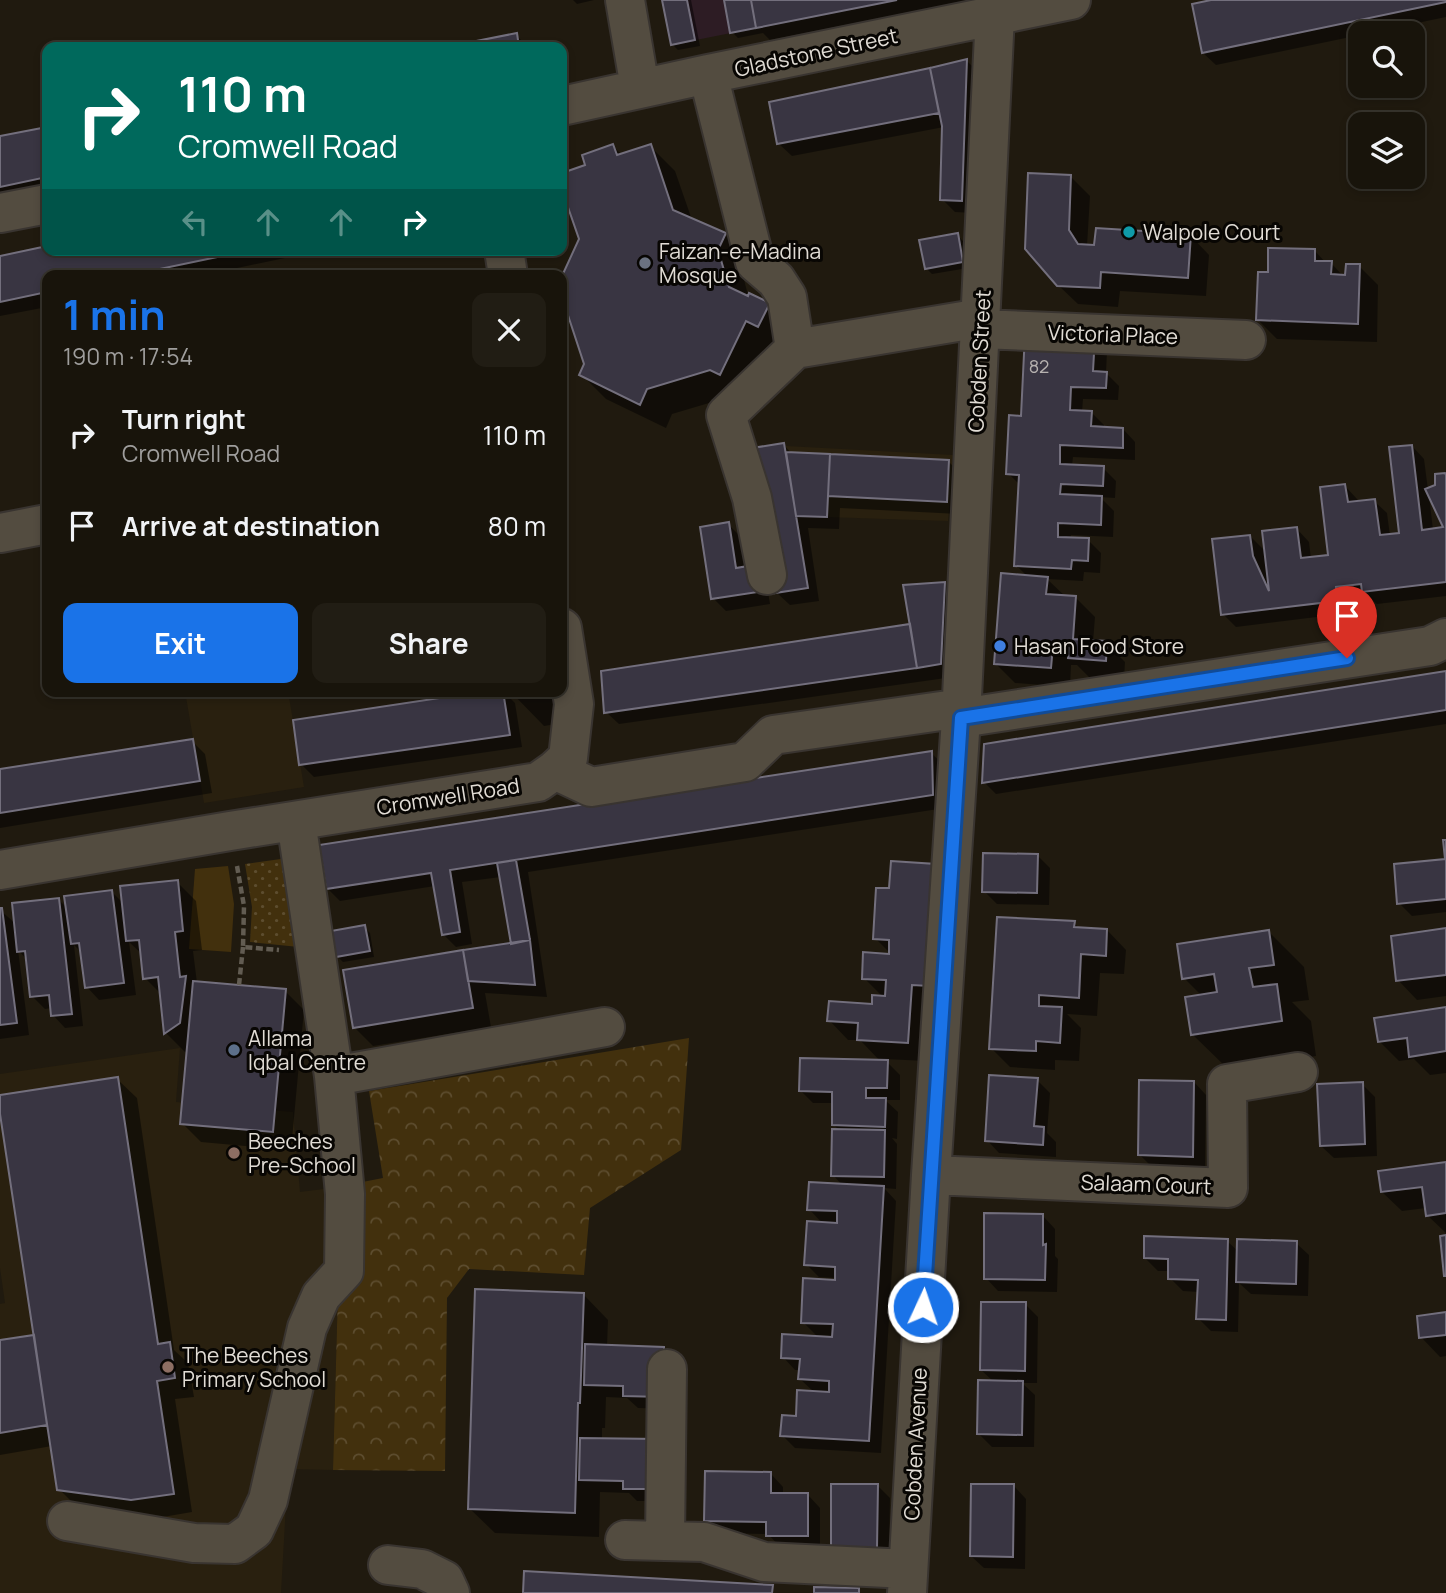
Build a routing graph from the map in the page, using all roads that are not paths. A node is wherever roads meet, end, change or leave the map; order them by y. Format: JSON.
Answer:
{"nodes":[{"id":1,"x":625,"y":0,"type":"edge"},
{"id":2,"x":1071,"y":0,"type":"edge"},
{"id":3,"x":1001,"y":9,"type":"edge"},
{"id":4,"x":708,"y":74,"type":"junction"},
{"id":5,"x":640,"y":88,"type":"junction"},
{"id":6,"x":567,"y":105,"type":"edge"},
{"id":7,"x":42,"y":205,"type":"edge"},
{"id":8,"x":0,"y":214,"type":"edge"},
{"id":9,"x":981,"y":323,"type":"junction"},
{"id":10,"x":1246,"y":340,"type":"dead end"},
{"id":11,"x":795,"y":349,"type":"junction"},
{"id":12,"x":42,"y":525,"type":"edge"},
{"id":13,"x":0,"y":533,"type":"edge"},
{"id":14,"x":766,"y":575,"type":"dead end"},
{"id":15,"x":1446,"y":638,"type":"edge"},
{"id":16,"x":567,"y":660,"type":"edge"},
{"id":17,"x":962,"y":713,"type":"junction"},
{"id":18,"x":555,"y":770,"type":"junction"},
{"id":19,"x":296,"y":821,"type":"junction"},
{"id":20,"x":0,"y":870,"type":"edge"},
{"id":21,"x":604,"y":1027,"type":"dead end"},
{"id":22,"x":1298,"y":1072,"type":"dead end"},
{"id":23,"x":334,"y":1076,"type":"junction"},
{"id":24,"x":931,"y":1175,"type":"junction"},
{"id":25,"x":667,"y":1369,"type":"dead end"},
{"id":26,"x":67,"y":1521,"type":"dead end"},
{"id":27,"x":625,"y":1540,"type":"dead end"},
{"id":28,"x":665,"y":1541,"type":"junction"},
{"id":29,"x":388,"y":1565,"type":"dead end"},
{"id":30,"x":907,"y":1581,"type":"edge"},
{"id":31,"x":450,"y":1593,"type":"edge"}],
"edges":[{"from":1,"to":5,"type":"street"},
{"from":2,"to":3,"type":"street","name":"Gladstone Street"},
{"from":3,"to":4,"type":"street","name":"Gladstone Street"},
{"from":3,"to":9,"type":"street","name":"Cobden Street"},
{"from":4,"to":5,"type":"street","name":"Gladstone Street"},
{"from":4,"to":11,"type":"street"},
{"from":5,"to":6,"type":"street","name":"Gladstone Street"},
{"from":7,"to":8,"type":"street"},
{"from":9,"to":10,"type":"street","name":"Victoria Place"},
{"from":9,"to":11,"type":"street","name":"Victoria Place"},
{"from":9,"to":17,"type":"street","name":"Cobden Street"},
{"from":11,"to":14,"type":"street"},
{"from":12,"to":13,"type":"street"},
{"from":15,"to":17,"type":"street"},
{"from":16,"to":18,"type":"street"},
{"from":17,"to":18,"type":"street"},
{"from":17,"to":24,"type":"street","name":"Cobden Avenue"},
{"from":18,"to":19,"type":"street","name":"Cromwell Road"},
{"from":19,"to":20,"type":"street","name":"Cromwell Road"},
{"from":19,"to":23,"type":"street"},
{"from":21,"to":23,"type":"street"},
{"from":22,"to":24,"type":"street","name":"Salaam Court"},
{"from":23,"to":26,"type":"street"},
{"from":24,"to":30,"type":"street","name":"Cobden Avenue"},
{"from":25,"to":28,"type":"street"},
{"from":27,"to":28,"type":"street"},
{"from":28,"to":30,"type":"street"},
{"from":29,"to":31,"type":"street"}]}
